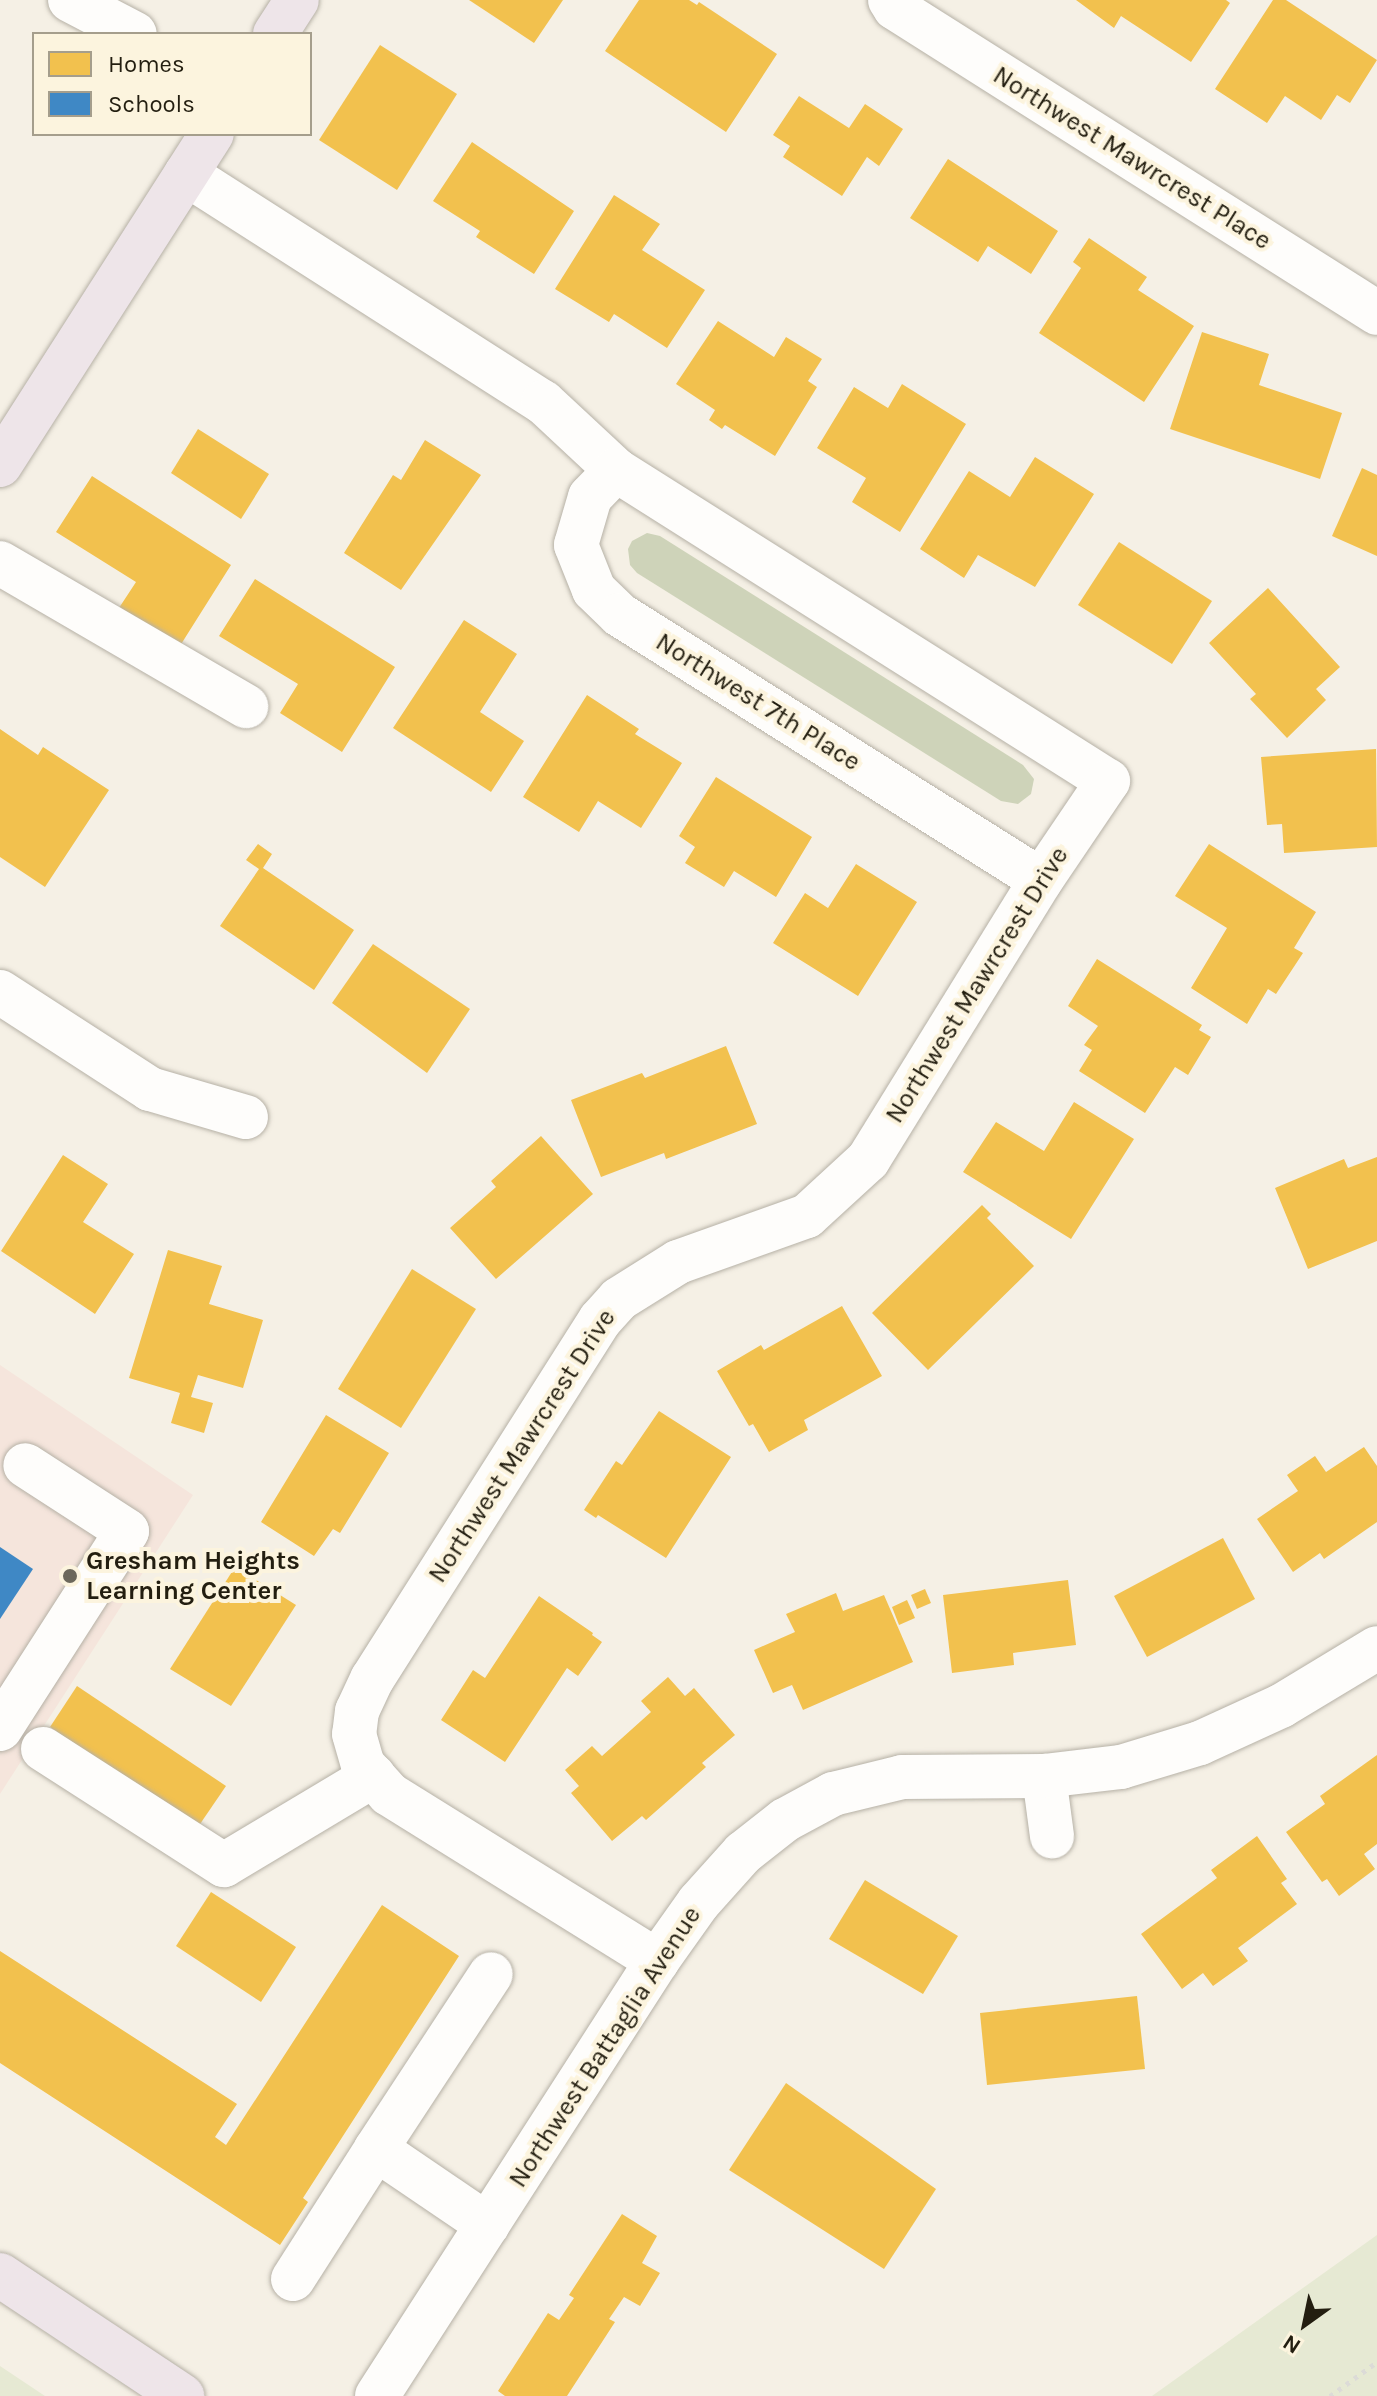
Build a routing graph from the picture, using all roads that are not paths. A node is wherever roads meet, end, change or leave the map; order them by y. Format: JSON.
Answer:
{"nodes":[{"id":1,"x":70,"y":0,"type":"edge"},
{"id":2,"x":297,"y":0,"type":"edge"},
{"id":3,"x":890,"y":0,"type":"edge"},
{"id":4,"x":131,"y":32,"type":"edge"},
{"id":5,"x":276,"y":32,"type":"edge"},
{"id":6,"x":211,"y":136,"type":"edge"},
{"id":7,"x":186,"y":174,"type":"junction"},
{"id":8,"x":1377,"y":313,"type":"edge"},
{"id":9,"x":0,"y":465,"type":"edge"},
{"id":10,"x":616,"y":470,"type":"junction"},
{"id":11,"x":0,"y":563,"type":"edge"},
{"id":12,"x":246,"y":706,"type":"dead end"},
{"id":13,"x":1041,"y":880,"type":"junction"},
{"id":14,"x":0,"y":992,"type":"edge"},
{"id":15,"x":246,"y":1117,"type":"dead end"},
{"id":16,"x":25,"y":1465,"type":"dead end"},
{"id":17,"x":1377,"y":1648,"type":"edge"},
{"id":18,"x":0,"y":1729,"type":"edge"},
{"id":19,"x":43,"y":1749,"type":"dead end"},
{"id":20,"x":373,"y":1776,"type":"junction"},
{"id":21,"x":1044,"y":1776,"type":"junction"},
{"id":22,"x":1052,"y":1836,"type":"dead end"},
{"id":23,"x":657,"y":1961,"type":"junction"},
{"id":24,"x":491,"y":1974,"type":"dead end"},
{"id":25,"x":376,"y":2149,"type":"junction"},
{"id":26,"x":488,"y":2225,"type":"junction"},
{"id":27,"x":0,"y":2275,"type":"edge"},
{"id":28,"x":293,"y":2279,"type":"dead end"},
{"id":29,"x":182,"y":2396,"type":"edge"},
{"id":30,"x":377,"y":2396,"type":"edge"}],
"edges":[{"from":1,"to":4,"type":"street"},
{"from":2,"to":5,"type":"main road"},
{"from":3,"to":8,"type":"street","name":"Northwest Mawrcrest Place"},
{"from":6,"to":7,"type":"main road"},
{"from":7,"to":9,"type":"main road"},
{"from":7,"to":10,"type":"street"},
{"from":10,"to":13,"type":"street","name":"Northwest 7th Place"},
{"from":10,"to":13,"type":"street","name":"Northwest Mawrcrest Drive"},
{"from":11,"to":12,"type":"street"},
{"from":13,"to":20,"type":"street","name":"Northwest Mawrcrest Drive"},
{"from":14,"to":15,"type":"street"},
{"from":16,"to":18,"type":"street"},
{"from":17,"to":21,"type":"street","name":"Northwest Battaglia Avenue"},
{"from":19,"to":20,"type":"street"},
{"from":20,"to":23,"type":"street","name":"Northwest Mawrcrest Drive"},
{"from":21,"to":22,"type":"street"},
{"from":21,"to":23,"type":"street","name":"Northwest Battaglia Avenue"},
{"from":23,"to":26,"type":"street","name":"Northwest Battaglia Avenue"},
{"from":24,"to":25,"type":"street"},
{"from":25,"to":26,"type":"street"},
{"from":25,"to":28,"type":"street"},
{"from":26,"to":30,"type":"street","name":"Northwest Battaglia Avenue"},
{"from":27,"to":29,"type":"main road"}]}
